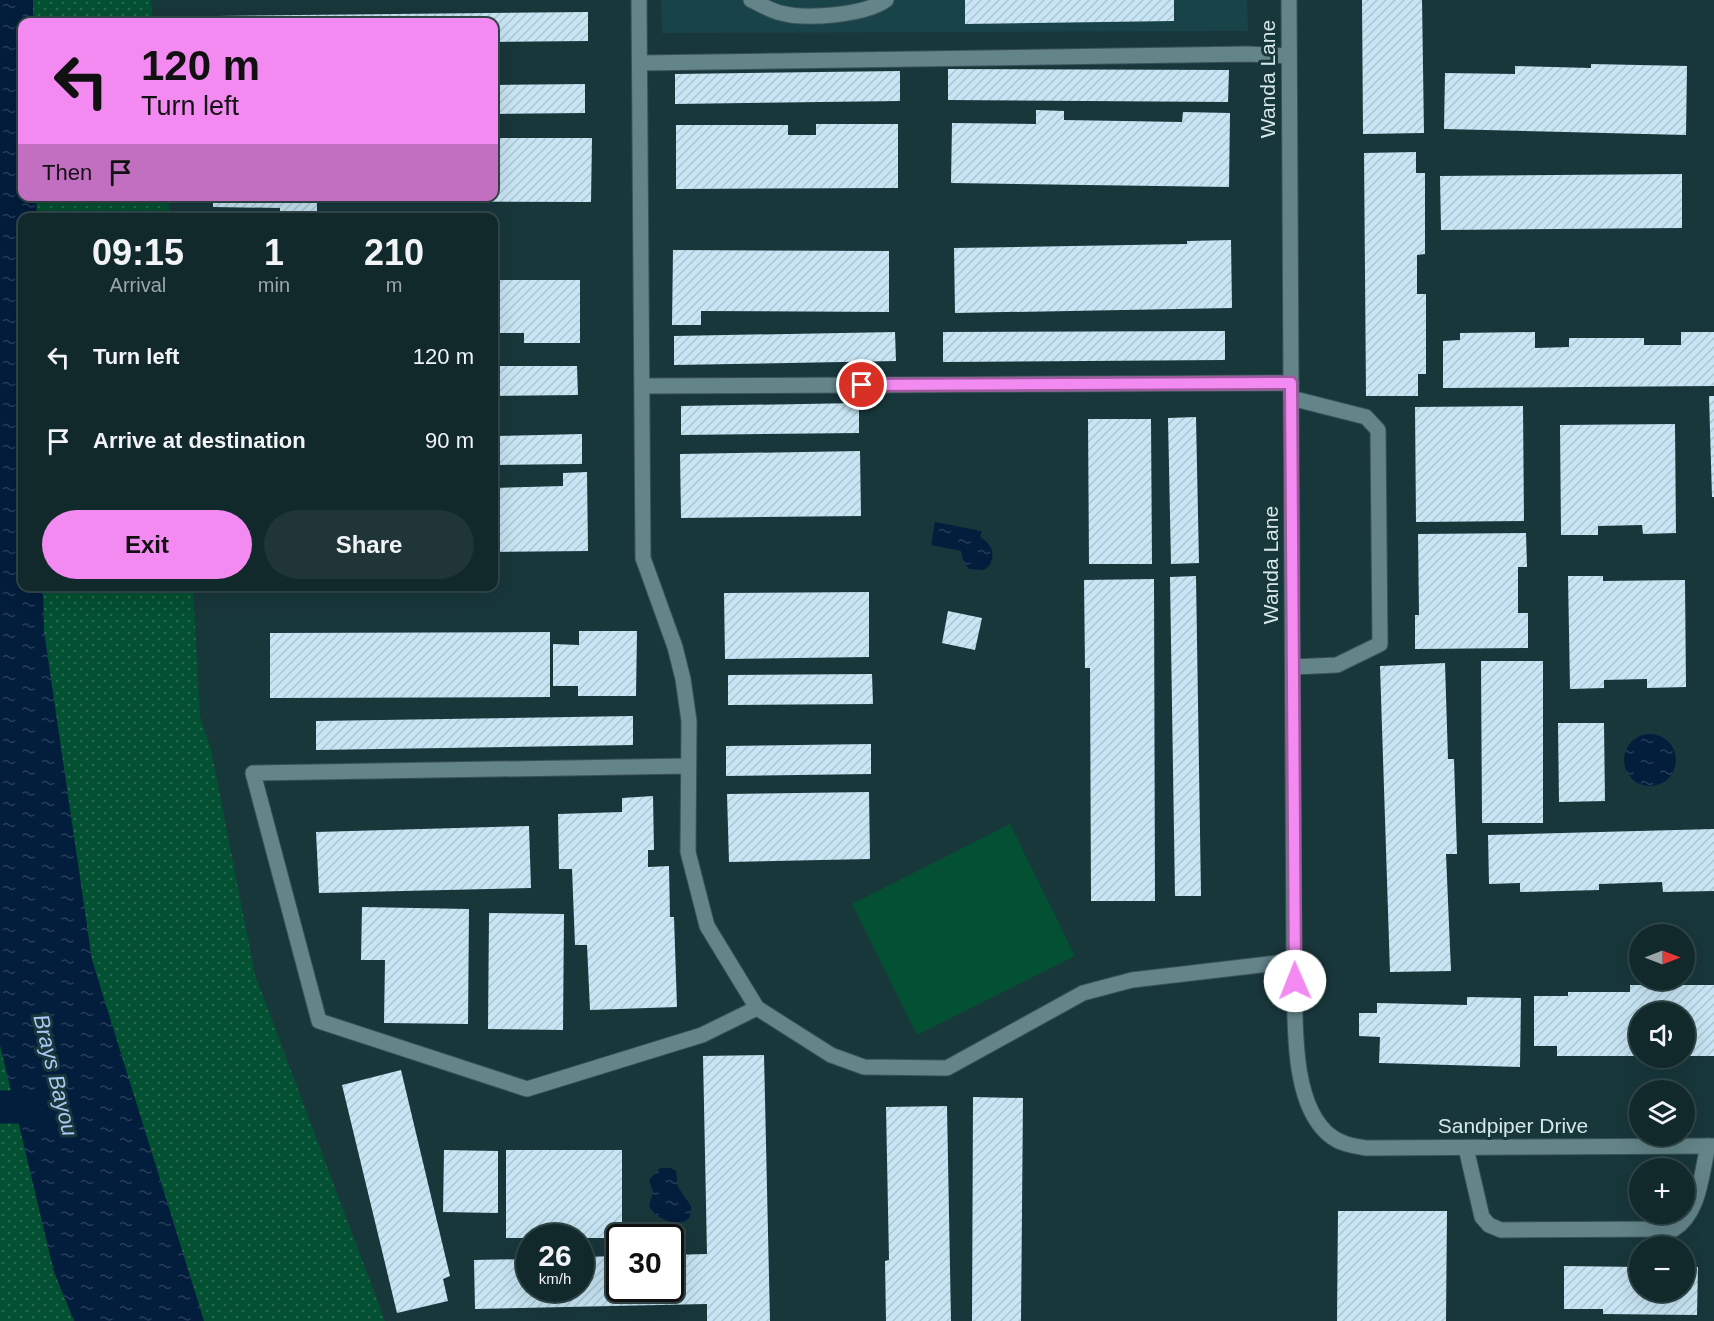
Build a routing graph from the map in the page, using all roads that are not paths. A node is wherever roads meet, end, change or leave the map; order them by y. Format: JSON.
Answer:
{"nodes":[{"id":1,"x":639,"y":0,"type":"edge"},
{"id":2,"x":751,"y":0,"type":"edge"},
{"id":3,"x":886,"y":0,"type":"edge"},
{"id":4,"x":1289,"y":0,"type":"edge"},
{"id":5,"x":1289,"y":56,"type":"junction"},
{"id":6,"x":640,"y":63,"type":"junction"},
{"id":7,"x":642,"y":387,"type":"junction"},
{"id":8,"x":1291,"y":391,"type":"junction"},
{"id":9,"x":1293,"y":667,"type":"junction"},
{"id":10,"x":687,"y":766,"type":"junction"},
{"id":11,"x":1294,"y":961,"type":"junction"},
{"id":12,"x":757,"y":1008,"type":"junction"},
{"id":13,"x":1320,"y":1126,"type":"joint"},
{"id":14,"x":1711,"y":1146,"type":"edge"},
{"id":15,"x":1466,"y":1148,"type":"junction"}],
"edges":[{"from":1,"to":6,"type":"street"},
{"from":2,"to":3,"type":"street"},
{"from":4,"to":5,"type":"street","name":"Wanda Lane"},
{"from":5,"to":6,"type":"street"},
{"from":5,"to":8,"type":"street","name":"Wanda Lane"},
{"from":6,"to":7,"type":"street"},
{"from":7,"to":8,"type":"street"},
{"from":7,"to":10,"type":"street"},
{"from":8,"to":9,"type":"street","name":"Wanda Lane"},
{"from":8,"to":9,"type":"street"},
{"from":9,"to":11,"type":"street","name":"Wanda Lane"},
{"from":10,"to":12,"type":"street"},
{"from":10,"to":12,"type":"street"},
{"from":11,"to":12,"type":"street"},
{"from":11,"to":13,"type":"street","name":"Wanda Lane"},
{"from":13,"to":15,"type":"street","name":"Sandpiper Drive"},
{"from":14,"to":15,"type":"street","name":"Sandpiper Drive"},
{"from":14,"to":15,"type":"street"}]}
